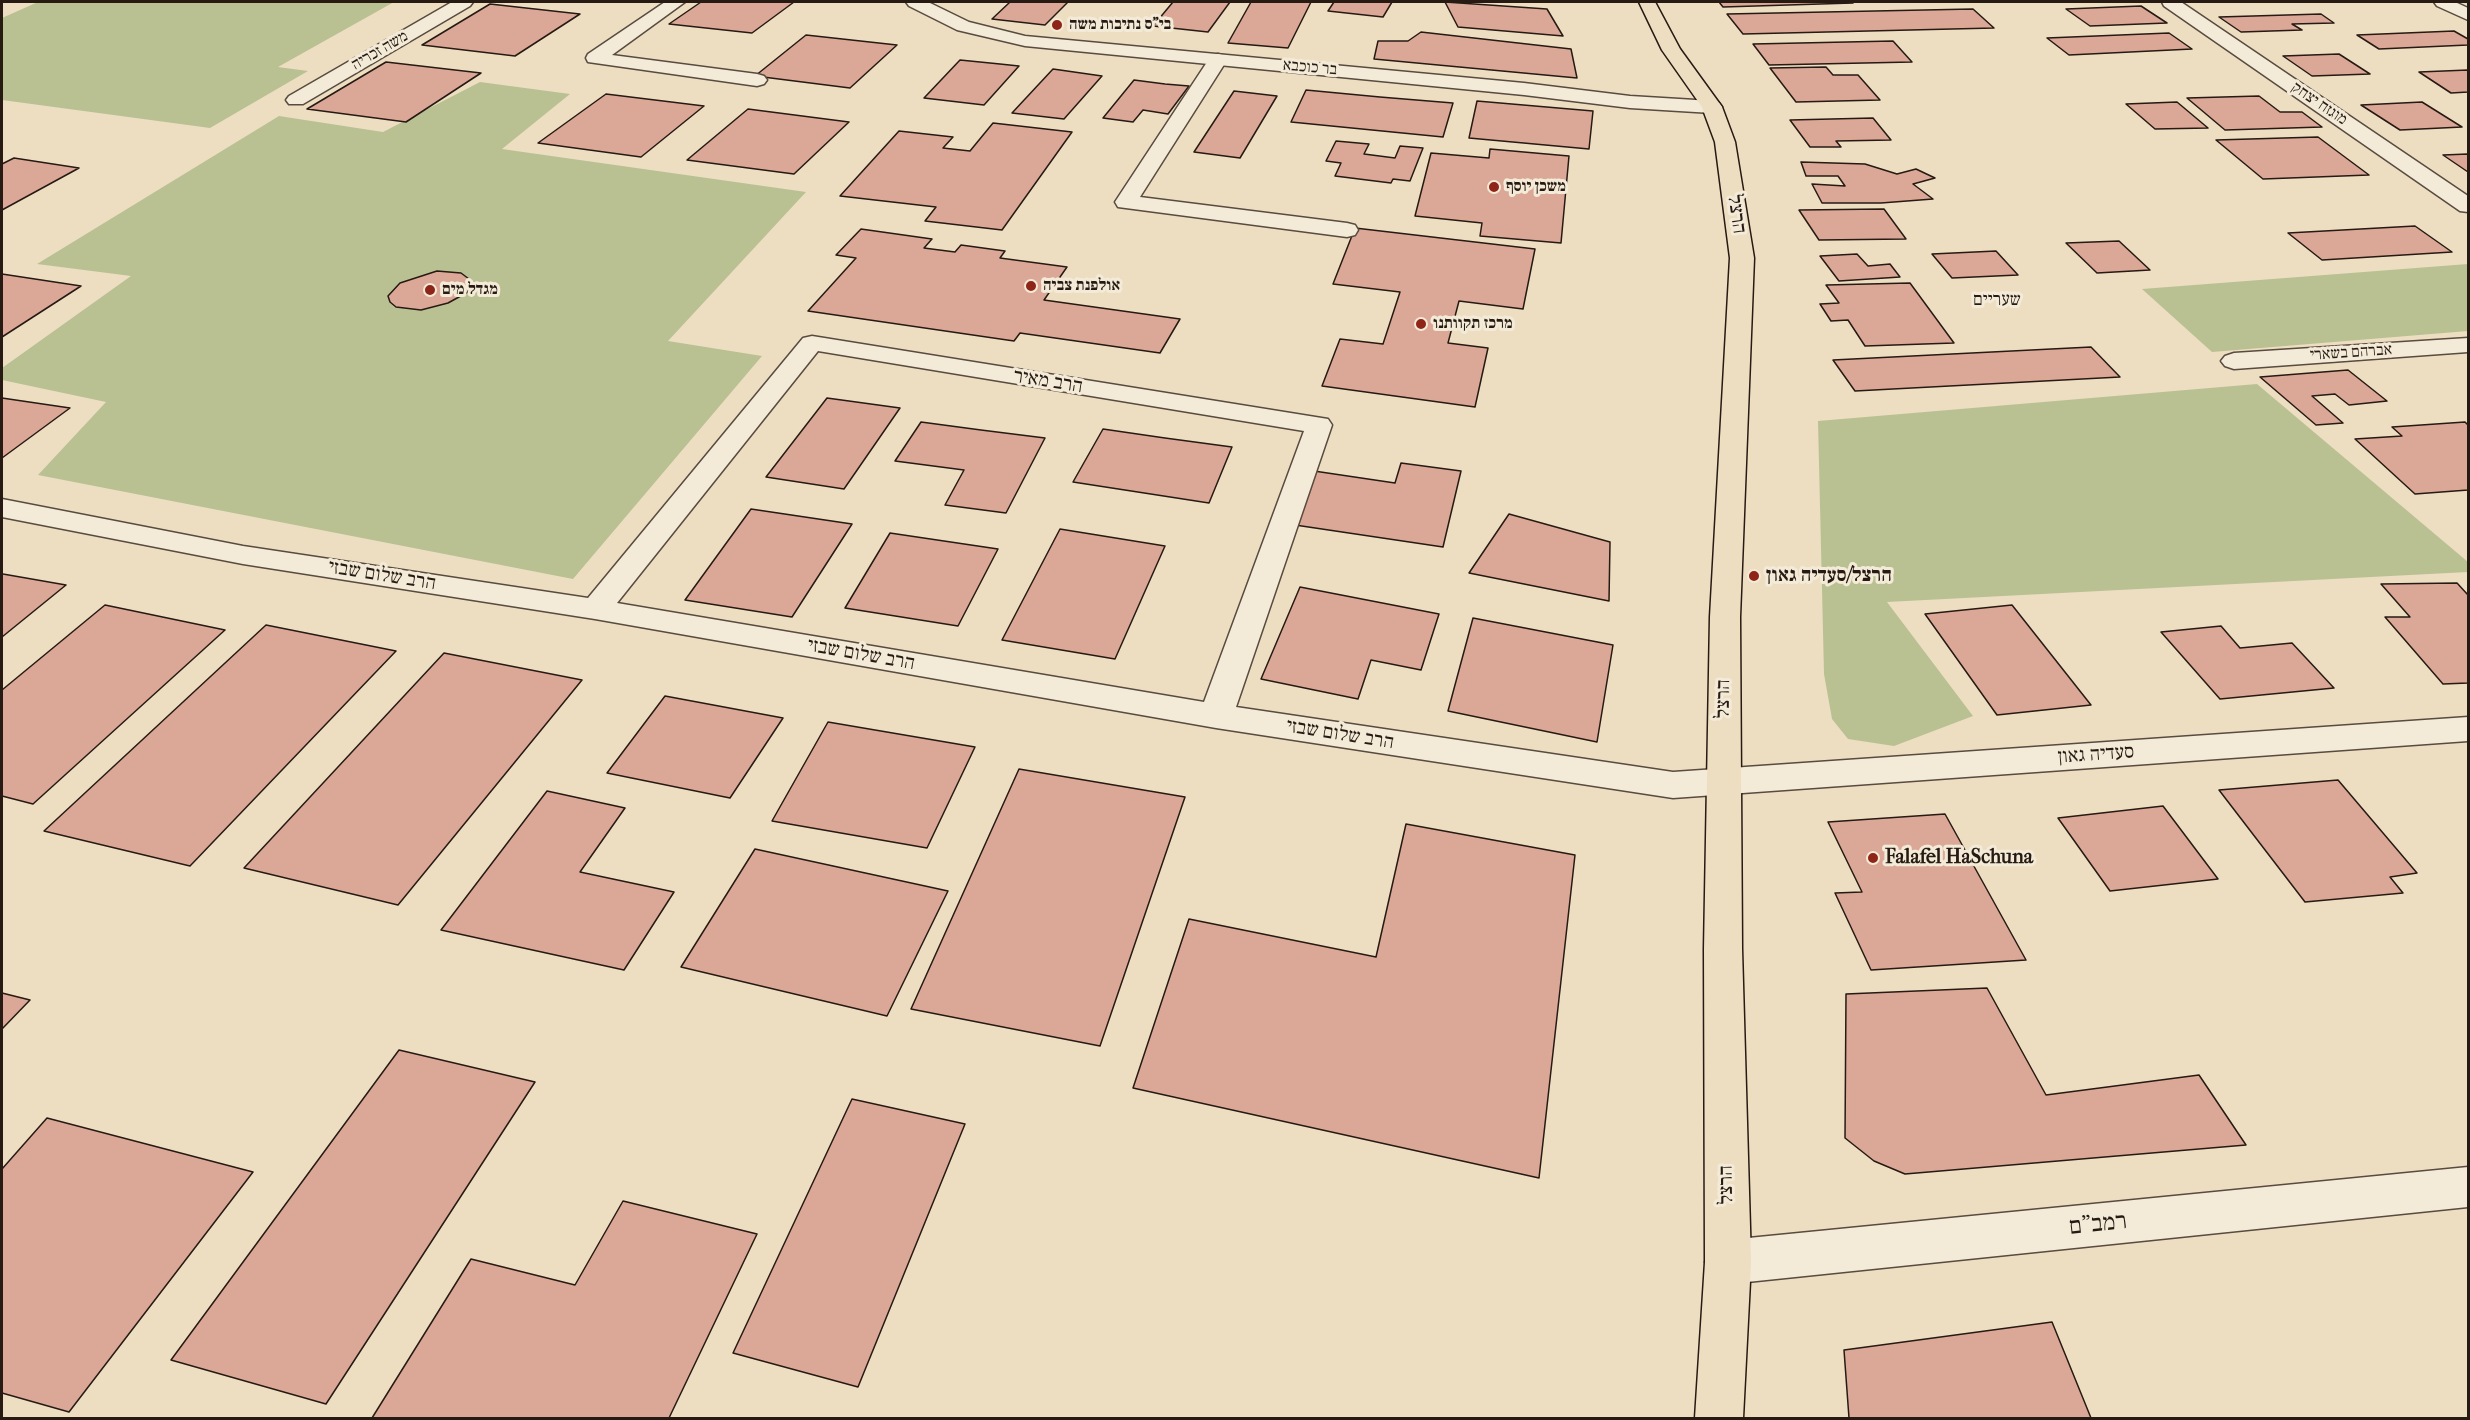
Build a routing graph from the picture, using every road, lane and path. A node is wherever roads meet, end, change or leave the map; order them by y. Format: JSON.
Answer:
{"nodes":[{"id":1,"x":464,"y":2,"type":"edge"},
{"id":2,"x":676,"y":2,"type":"edge"},
{"id":3,"x":915,"y":2,"type":"edge"},
{"id":4,"x":1647,"y":2,"type":"edge"},
{"id":5,"x":2170,"y":2,"type":"edge"},
{"id":6,"x":2443,"y":2,"type":"edge"},
{"id":7,"x":2469,"y":15,"type":"edge"},
{"id":8,"x":1218,"y":60,"type":"junction"},
{"id":9,"x":757,"y":80,"type":"dead end"},
{"id":10,"x":296,"y":100,"type":"dead end"},
{"id":11,"x":1712,"y":107,"type":"junction"},
{"id":12,"x":2469,"y":206,"type":"edge"},
{"id":13,"x":1347,"y":230,"type":"dead end"},
{"id":14,"x":2469,"y":345,"type":"edge"},
{"id":15,"x":2234,"y":361,"type":"dead end"},
{"id":16,"x":2,"y":508,"type":"edge"},
{"id":17,"x":595,"y":609,"type":"junction"},
{"id":18,"x":1216,"y":716,"type":"junction"},
{"id":19,"x":2469,"y":729,"type":"edge"},
{"id":20,"x":1723,"y":782,"type":"junction"},
{"id":21,"x":2469,"y":1187,"type":"edge"},
{"id":22,"x":1728,"y":1262,"type":"junction"},
{"id":23,"x":1719,"y":1419,"type":"edge"}],
"edges":[{"from":1,"to":10,"type":"street","name":"משה זכריה"},
{"from":2,"to":9,"type":"street"},
{"from":3,"to":8,"type":"street","name":"בר כוכבא"},
{"from":4,"to":11,"type":"main road","name":"הרצל"},
{"from":5,"to":12,"type":"street","name":"מוגזח יצחק"},
{"from":6,"to":7,"type":"street"},
{"from":8,"to":11,"type":"street","name":"בר כוכבא"},
{"from":8,"to":13,"type":"street"},
{"from":11,"to":20,"type":"main road","name":"הרצל"},
{"from":14,"to":15,"type":"street","name":"אברהם בשארי"},
{"from":16,"to":17,"type":"street","name":"הרב שלום שבזי"},
{"from":17,"to":18,"type":"street","name":"הרב שלום שבזי"},
{"from":17,"to":18,"type":"street","name":"הרב מאיר"},
{"from":18,"to":20,"type":"street","name":"הרב שלום שבזי"},
{"from":19,"to":20,"type":"street","name":"סעדיה גאון"},
{"from":20,"to":22,"type":"main road","name":"הרצל"},
{"from":21,"to":22,"type":"street","name":"רמב\"ם"},
{"from":22,"to":23,"type":"main road","name":"הרצל"}]}
